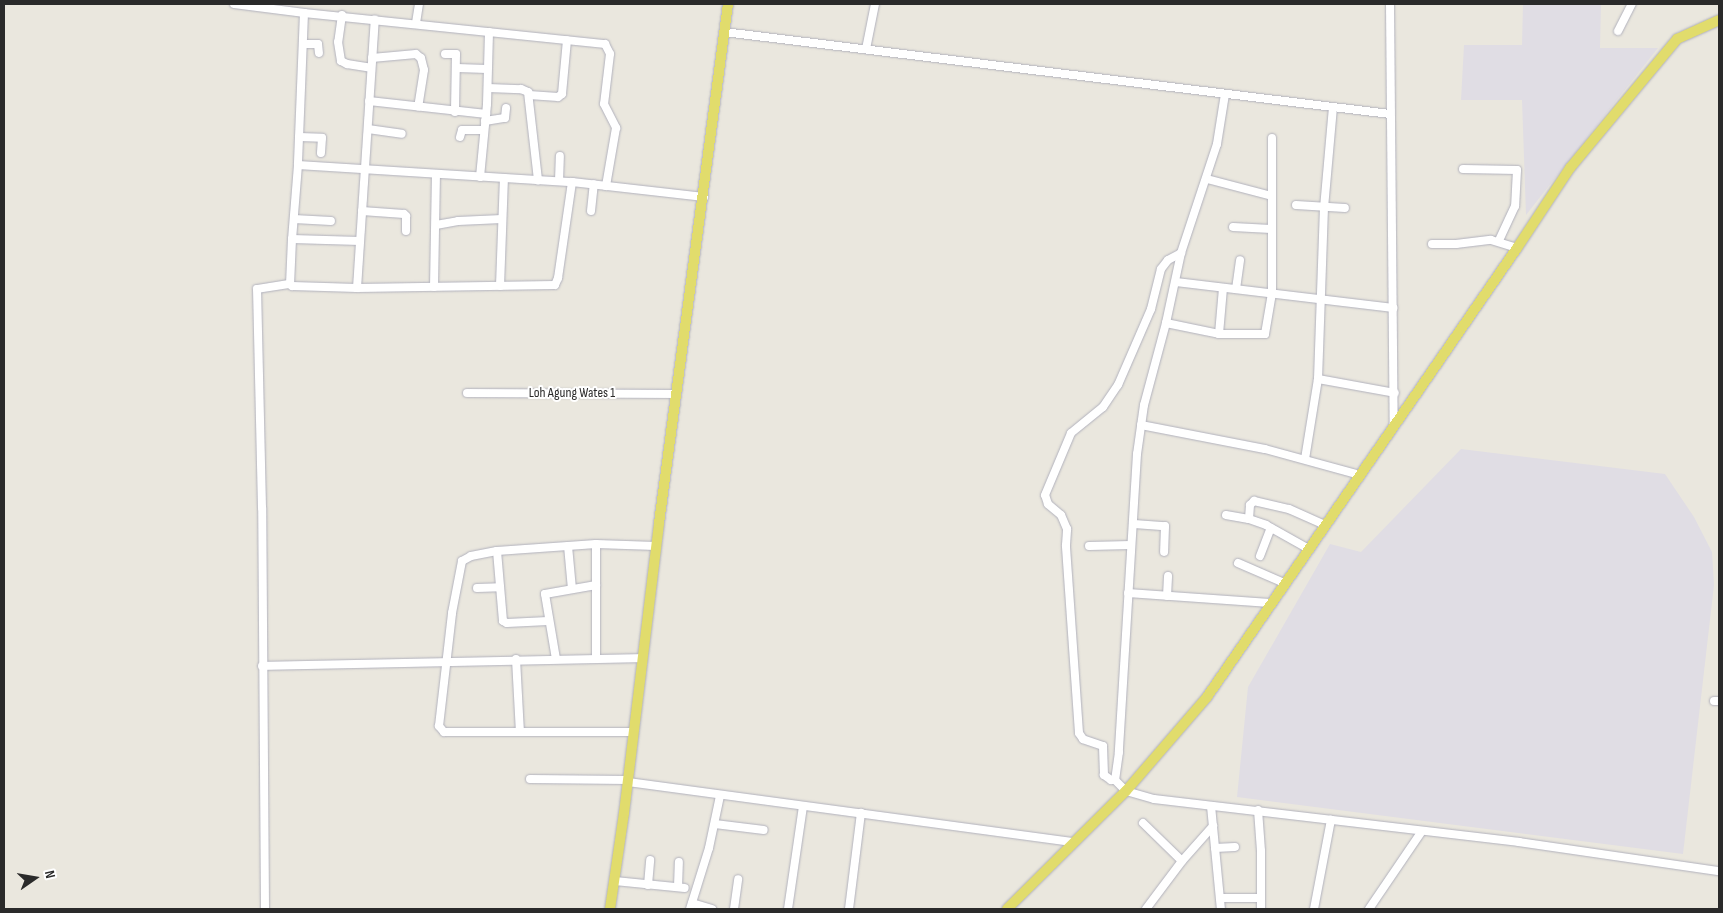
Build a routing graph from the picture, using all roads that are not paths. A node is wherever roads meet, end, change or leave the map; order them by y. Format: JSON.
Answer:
{"nodes":[{"id":1,"x":234,"y":4,"type":"edge"},
{"id":2,"x":420,"y":4,"type":"edge"},
{"id":3,"x":728,"y":4,"type":"edge"},
{"id":4,"x":875,"y":4,"type":"edge"},
{"id":5,"x":1390,"y":4,"type":"edge"},
{"id":6,"x":1632,"y":4,"type":"edge"},
{"id":7,"x":304,"y":13,"type":"junction"},
{"id":8,"x":342,"y":15,"type":"junction"},
{"id":9,"x":375,"y":20,"type":"junction"},
{"id":10,"x":1719,"y":20,"type":"edge"},
{"id":11,"x":416,"y":23,"type":"junction"},
{"id":12,"x":1618,"y":31,"type":"dead end"},
{"id":13,"x":489,"y":32,"type":"junction"},
{"id":14,"x":724,"y":32,"type":"junction"},
{"id":15,"x":567,"y":40,"type":"junction"},
{"id":16,"x":304,"y":44,"type":"junction"},
{"id":17,"x":866,"y":49,"type":"junction"},
{"id":18,"x":319,"y":53,"type":"dead end"},
{"id":19,"x":445,"y":54,"type":"dead end"},
{"id":20,"x":372,"y":58,"type":"junction"},
{"id":21,"x":371,"y":68,"type":"junction"},
{"id":22,"x":457,"y":68,"type":"junction"},
{"id":23,"x":487,"y":69,"type":"junction"},
{"id":24,"x":488,"y":88,"type":"junction"},
{"id":25,"x":1225,"y":94,"type":"junction"},
{"id":26,"x":529,"y":95,"type":"junction"},
{"id":27,"x":368,"y":101,"type":"junction"},
{"id":28,"x":418,"y":107,"type":"junction"},
{"id":29,"x":1333,"y":107,"type":"junction"},
{"id":30,"x":506,"y":108,"type":"dead end"},
{"id":31,"x":455,"y":112,"type":"junction"},
{"id":32,"x":1390,"y":114,"type":"junction"},
{"id":33,"x":485,"y":118,"type":"junction"},
{"id":34,"x":368,"y":129,"type":"junction"},
{"id":35,"x":484,"y":130,"type":"junction"},
{"id":36,"x":402,"y":134,"type":"dead end"},
{"id":37,"x":299,"y":136,"type":"junction"},
{"id":38,"x":460,"y":137,"type":"dead end"},
{"id":39,"x":1272,"y":138,"type":"dead end"},
{"id":40,"x":321,"y":153,"type":"dead end"},
{"id":41,"x":560,"y":156,"type":"dead end"},
{"id":42,"x":298,"y":165,"type":"junction"},
{"id":43,"x":1463,"y":169,"type":"dead end"},
{"id":44,"x":364,"y":170,"type":"junction"},
{"id":45,"x":436,"y":175,"type":"junction"},
{"id":46,"x":480,"y":177,"type":"junction"},
{"id":47,"x":504,"y":178,"type":"junction"},
{"id":48,"x":1207,"y":179,"type":"junction"},
{"id":49,"x":538,"y":180,"type":"junction"},
{"id":50,"x":559,"y":181,"type":"junction"},
{"id":51,"x":572,"y":182,"type":"junction"},
{"id":52,"x":594,"y":184,"type":"junction"},
{"id":53,"x":606,"y":186,"type":"junction"},
{"id":54,"x":1272,"y":196,"type":"junction"},
{"id":55,"x":704,"y":197,"type":"junction"},
{"id":56,"x":1296,"y":205,"type":"dead end"},
{"id":57,"x":1324,"y":208,"type":"junction"},
{"id":58,"x":1345,"y":208,"type":"dead end"},
{"id":59,"x":362,"y":211,"type":"junction"},
{"id":60,"x":591,"y":211,"type":"dead end"},
{"id":61,"x":294,"y":219,"type":"junction"},
{"id":62,"x":502,"y":219,"type":"junction"},
{"id":63,"x":330,"y":221,"type":"dead end"},
{"id":64,"x":436,"y":225,"type":"junction"},
{"id":65,"x":1233,"y":227,"type":"dead end"},
{"id":66,"x":1270,"y":229,"type":"junction"},
{"id":67,"x":406,"y":231,"type":"dead end"},
{"id":68,"x":292,"y":239,"type":"junction"},
{"id":69,"x":360,"y":241,"type":"junction"},
{"id":70,"x":1499,"y":241,"type":"junction"},
{"id":71,"x":1432,"y":244,"type":"dead end"},
{"id":72,"x":1517,"y":248,"type":"junction"},
{"id":73,"x":1181,"y":253,"type":"junction"},
{"id":74,"x":1240,"y":260,"type":"dead end"},
{"id":75,"x":1176,"y":282,"type":"junction"},
{"id":76,"x":290,"y":284,"type":"junction"},
{"id":77,"x":500,"y":286,"type":"junction"},
{"id":78,"x":434,"y":287,"type":"junction"},
{"id":79,"x":357,"y":288,"type":"junction"},
{"id":80,"x":1223,"y":288,"type":"junction"},
{"id":81,"x":1236,"y":289,"type":"junction"},
{"id":82,"x":1272,"y":293,"type":"junction"},
{"id":83,"x":1321,"y":300,"type":"junction"},
{"id":84,"x":1393,"y":308,"type":"junction"},
{"id":85,"x":1166,"y":323,"type":"junction"},
{"id":86,"x":1219,"y":334,"type":"junction"},
{"id":87,"x":1318,"y":379,"type":"junction"},
{"id":88,"x":467,"y":393,"type":"dead end"},
{"id":89,"x":1395,"y":393,"type":"junction"},
{"id":90,"x":677,"y":394,"type":"junction"},
{"id":91,"x":1141,"y":424,"type":"junction"},
{"id":92,"x":1394,"y":426,"type":"junction"},
{"id":93,"x":1305,"y":459,"type":"junction"},
{"id":94,"x":1360,"y":475,"type":"junction"},
{"id":95,"x":1226,"y":515,"type":"dead end"},
{"id":96,"x":1249,"y":519,"type":"junction"},
{"id":97,"x":1134,"y":524,"type":"junction"},
{"id":98,"x":1325,"y":525,"type":"junction"},
{"id":99,"x":1271,"y":528,"type":"junction"},
{"id":100,"x":596,"y":544,"type":"junction"},
{"id":101,"x":1131,"y":545,"type":"junction"},
{"id":102,"x":568,"y":546,"type":"junction"},
{"id":103,"x":656,"y":546,"type":"junction"},
{"id":104,"x":1089,"y":546,"type":"dead end"},
{"id":105,"x":1309,"y":549,"type":"junction"},
{"id":106,"x":497,"y":552,"type":"junction"},
{"id":107,"x":1164,"y":552,"type":"dead end"},
{"id":108,"x":1260,"y":556,"type":"dead end"},
{"id":109,"x":1238,"y":564,"type":"dead end"},
{"id":110,"x":1168,"y":576,"type":"dead end"},
{"id":111,"x":1284,"y":583,"type":"junction"},
{"id":112,"x":596,"y":585,"type":"junction"},
{"id":113,"x":500,"y":587,"type":"junction"},
{"id":114,"x":477,"y":588,"type":"dead end"},
{"id":115,"x":572,"y":589,"type":"junction"},
{"id":116,"x":1128,"y":594,"type":"junction"},
{"id":117,"x":1167,"y":596,"type":"junction"},
{"id":118,"x":1270,"y":603,"type":"junction"},
{"id":119,"x":548,"y":621,"type":"junction"},
{"id":120,"x":596,"y":658,"type":"junction"},
{"id":121,"x":643,"y":658,"type":"junction"},
{"id":122,"x":516,"y":659,"type":"junction"},
{"id":123,"x":556,"y":659,"type":"junction"},
{"id":124,"x":448,"y":661,"type":"junction"},
{"id":125,"x":262,"y":666,"type":"junction"},
{"id":126,"x":520,"y":732,"type":"junction"},
{"id":127,"x":634,"y":732,"type":"junction"},
{"id":128,"x":530,"y":779,"type":"dead end"},
{"id":129,"x":1115,"y":780,"type":"junction"},
{"id":130,"x":628,"y":781,"type":"junction"},
{"id":131,"x":1131,"y":793,"type":"junction"},
{"id":132,"x":720,"y":796,"type":"junction"},
{"id":133,"x":803,"y":806,"type":"junction"},
{"id":134,"x":1211,"y":806,"type":"junction"},
{"id":135,"x":1258,"y":810,"type":"junction"},
{"id":136,"x":861,"y":812,"type":"junction"},
{"id":137,"x":1331,"y":820,"type":"junction"},
{"id":138,"x":1143,"y":823,"type":"dead end"},
{"id":139,"x":715,"y":824,"type":"junction"},
{"id":140,"x":1213,"y":826,"type":"junction"},
{"id":141,"x":764,"y":830,"type":"dead end"},
{"id":142,"x":1422,"y":830,"type":"junction"},
{"id":143,"x":1074,"y":842,"type":"junction"},
{"id":144,"x":1235,"y":847,"type":"dead end"},
{"id":145,"x":1216,"y":848,"type":"junction"},
{"id":146,"x":650,"y":860,"type":"dead end"},
{"id":147,"x":1182,"y":861,"type":"junction"},
{"id":148,"x":679,"y":862,"type":"dead end"},
{"id":149,"x":1719,"y":871,"type":"edge"},
{"id":150,"x":738,"y":879,"type":"dead end"},
{"id":151,"x":615,"y":881,"type":"junction"},
{"id":152,"x":648,"y":885,"type":"junction"},
{"id":153,"x":1220,"y":898,"type":"junction"},
{"id":154,"x":1260,"y":898,"type":"junction"},
{"id":155,"x":691,"y":906,"type":"edge"},
{"id":156,"x":265,"y":909,"type":"edge"},
{"id":157,"x":610,"y":909,"type":"edge"},
{"id":158,"x":712,"y":909,"type":"edge"},
{"id":159,"x":734,"y":909,"type":"edge"},
{"id":160,"x":791,"y":909,"type":"edge"},
{"id":161,"x":849,"y":909,"type":"edge"},
{"id":162,"x":1007,"y":909,"type":"edge"},
{"id":163,"x":1146,"y":909,"type":"edge"},
{"id":164,"x":1221,"y":909,"type":"edge"},
{"id":165,"x":1261,"y":909,"type":"edge"},
{"id":166,"x":1314,"y":909,"type":"edge"},
{"id":167,"x":1369,"y":909,"type":"edge"}],
"edges":[{"from":1,"to":7,"type":"street"},
{"from":2,"to":11,"type":"street"},
{"from":3,"to":14,"type":"main road"},
{"from":4,"to":17,"type":"street"},
{"from":5,"to":32,"type":"street"},
{"from":6,"to":12,"type":"street"},
{"from":7,"to":8,"type":"street"},
{"from":7,"to":16,"type":"street"},
{"from":8,"to":9,"type":"street"},
{"from":8,"to":21,"type":"street"},
{"from":9,"to":11,"type":"street"},
{"from":9,"to":20,"type":"street"},
{"from":10,"to":72,"type":"main road"},
{"from":11,"to":13,"type":"street"},
{"from":13,"to":15,"type":"street"},
{"from":13,"to":23,"type":"street"},
{"from":14,"to":17,"type":"street"},
{"from":14,"to":55,"type":"main road"},
{"from":15,"to":26,"type":"street"},
{"from":15,"to":53,"type":"street"},
{"from":16,"to":18,"type":"street"},
{"from":16,"to":37,"type":"street"},
{"from":17,"to":25,"type":"street"},
{"from":19,"to":22,"type":"street"},
{"from":20,"to":21,"type":"street"},
{"from":20,"to":28,"type":"street"},
{"from":21,"to":27,"type":"street"},
{"from":22,"to":23,"type":"street"},
{"from":22,"to":31,"type":"street"},
{"from":23,"to":24,"type":"street"},
{"from":24,"to":26,"type":"street"},
{"from":24,"to":33,"type":"street"},
{"from":25,"to":29,"type":"street"},
{"from":25,"to":48,"type":"street"},
{"from":26,"to":49,"type":"street"},
{"from":27,"to":28,"type":"street"},
{"from":27,"to":34,"type":"street"},
{"from":28,"to":31,"type":"street"},
{"from":29,"to":32,"type":"street"},
{"from":29,"to":57,"type":"street"},
{"from":30,"to":33,"type":"street"},
{"from":31,"to":33,"type":"street"},
{"from":32,"to":84,"type":"street"},
{"from":33,"to":35,"type":"street"},
{"from":34,"to":36,"type":"street"},
{"from":34,"to":44,"type":"street"},
{"from":35,"to":38,"type":"street"},
{"from":35,"to":46,"type":"street"},
{"from":37,"to":40,"type":"street"},
{"from":37,"to":42,"type":"street"},
{"from":39,"to":54,"type":"street"},
{"from":41,"to":50,"type":"street"},
{"from":42,"to":44,"type":"street"},
{"from":42,"to":61,"type":"street"},
{"from":43,"to":70,"type":"street"},
{"from":44,"to":45,"type":"street"},
{"from":44,"to":59,"type":"street"},
{"from":45,"to":46,"type":"street"},
{"from":45,"to":64,"type":"street"},
{"from":46,"to":47,"type":"street"},
{"from":47,"to":49,"type":"street"},
{"from":47,"to":62,"type":"street"},
{"from":48,"to":54,"type":"street"},
{"from":48,"to":73,"type":"street"},
{"from":49,"to":50,"type":"street"},
{"from":50,"to":51,"type":"street"},
{"from":51,"to":52,"type":"street"},
{"from":51,"to":77,"type":"street"},
{"from":52,"to":53,"type":"street"},
{"from":52,"to":60,"type":"street"},
{"from":53,"to":55,"type":"street"},
{"from":54,"to":66,"type":"street"},
{"from":55,"to":90,"type":"main road"},
{"from":56,"to":57,"type":"street"},
{"from":57,"to":58,"type":"street"},
{"from":57,"to":83,"type":"street"},
{"from":59,"to":67,"type":"street"},
{"from":59,"to":69,"type":"street"},
{"from":61,"to":63,"type":"street"},
{"from":61,"to":68,"type":"street"},
{"from":62,"to":64,"type":"street"},
{"from":62,"to":77,"type":"street"},
{"from":64,"to":78,"type":"street"},
{"from":65,"to":66,"type":"street"},
{"from":66,"to":82,"type":"street"},
{"from":68,"to":69,"type":"street"},
{"from":68,"to":76,"type":"street"},
{"from":69,"to":79,"type":"street"},
{"from":70,"to":71,"type":"street"},
{"from":70,"to":72,"type":"street"},
{"from":72,"to":92,"type":"main road"},
{"from":73,"to":75,"type":"street"},
{"from":73,"to":129,"type":"street"},
{"from":74,"to":81,"type":"street"},
{"from":75,"to":80,"type":"street"},
{"from":75,"to":85,"type":"street"},
{"from":76,"to":79,"type":"street"},
{"from":76,"to":125,"type":"street"},
{"from":77,"to":78,"type":"street"},
{"from":78,"to":79,"type":"street"},
{"from":80,"to":81,"type":"street"},
{"from":80,"to":86,"type":"street"},
{"from":81,"to":82,"type":"street"},
{"from":82,"to":83,"type":"street"},
{"from":82,"to":86,"type":"street"},
{"from":83,"to":84,"type":"street"},
{"from":83,"to":87,"type":"street"},
{"from":84,"to":89,"type":"street"},
{"from":85,"to":86,"type":"street"},
{"from":85,"to":91,"type":"street"},
{"from":87,"to":89,"type":"street"},
{"from":87,"to":93,"type":"street"},
{"from":88,"to":90,"type":"street","name":"Loh Agung Wates 1"},
{"from":89,"to":92,"type":"street"},
{"from":90,"to":103,"type":"main road"},
{"from":91,"to":93,"type":"street"},
{"from":91,"to":97,"type":"street"},
{"from":92,"to":94,"type":"main road"},
{"from":93,"to":94,"type":"street"},
{"from":94,"to":98,"type":"main road"},
{"from":95,"to":96,"type":"street"},
{"from":96,"to":98,"type":"street"},
{"from":96,"to":99,"type":"street"},
{"from":97,"to":101,"type":"street"},
{"from":97,"to":107,"type":"street"},
{"from":98,"to":105,"type":"main road"},
{"from":99,"to":105,"type":"street"},
{"from":99,"to":108,"type":"street"},
{"from":100,"to":102,"type":"street"},
{"from":100,"to":103,"type":"street"},
{"from":100,"to":112,"type":"street"},
{"from":101,"to":104,"type":"street"},
{"from":101,"to":116,"type":"street"},
{"from":102,"to":106,"type":"street"},
{"from":102,"to":115,"type":"street"},
{"from":103,"to":121,"type":"main road"},
{"from":105,"to":111,"type":"main road"},
{"from":106,"to":113,"type":"street"},
{"from":106,"to":124,"type":"street"},
{"from":109,"to":111,"type":"street"},
{"from":110,"to":117,"type":"street"},
{"from":111,"to":118,"type":"main road"},
{"from":112,"to":115,"type":"street"},
{"from":112,"to":120,"type":"street"},
{"from":113,"to":114,"type":"street"},
{"from":113,"to":119,"type":"street"},
{"from":115,"to":119,"type":"street"},
{"from":116,"to":117,"type":"street"},
{"from":116,"to":129,"type":"street"},
{"from":117,"to":118,"type":"street"},
{"from":118,"to":131,"type":"main road"},
{"from":119,"to":123,"type":"street"},
{"from":120,"to":121,"type":"street"},
{"from":120,"to":123,"type":"street"},
{"from":121,"to":127,"type":"main road"},
{"from":122,"to":123,"type":"street"},
{"from":122,"to":124,"type":"street"},
{"from":122,"to":126,"type":"street"},
{"from":124,"to":125,"type":"street"},
{"from":124,"to":126,"type":"street"},
{"from":125,"to":156,"type":"street"},
{"from":126,"to":127,"type":"street"},
{"from":127,"to":130,"type":"main road"},
{"from":128,"to":130,"type":"street"},
{"from":129,"to":131,"type":"street"},
{"from":130,"to":132,"type":"street"},
{"from":130,"to":151,"type":"main road"},
{"from":131,"to":134,"type":"street"},
{"from":131,"to":143,"type":"main road"},
{"from":132,"to":133,"type":"street"},
{"from":132,"to":139,"type":"street"},
{"from":133,"to":136,"type":"street"},
{"from":133,"to":160,"type":"street"},
{"from":134,"to":135,"type":"street"},
{"from":134,"to":140,"type":"street"},
{"from":135,"to":137,"type":"street"},
{"from":135,"to":154,"type":"street"},
{"from":136,"to":143,"type":"street"},
{"from":136,"to":161,"type":"street"},
{"from":137,"to":142,"type":"street"},
{"from":137,"to":166,"type":"street"},
{"from":138,"to":147,"type":"street"},
{"from":139,"to":141,"type":"street"},
{"from":139,"to":155,"type":"street"},
{"from":140,"to":145,"type":"street"},
{"from":140,"to":147,"type":"street"},
{"from":142,"to":149,"type":"street"},
{"from":142,"to":167,"type":"street"},
{"from":143,"to":162,"type":"main road"},
{"from":144,"to":145,"type":"street"},
{"from":145,"to":153,"type":"street"},
{"from":146,"to":152,"type":"street"},
{"from":147,"to":163,"type":"street"},
{"from":148,"to":152,"type":"street"},
{"from":150,"to":159,"type":"street"},
{"from":151,"to":152,"type":"street"},
{"from":151,"to":157,"type":"main road"},
{"from":153,"to":154,"type":"street"},
{"from":153,"to":164,"type":"street"},
{"from":154,"to":165,"type":"street"},
{"from":155,"to":158,"type":"street"}]}
